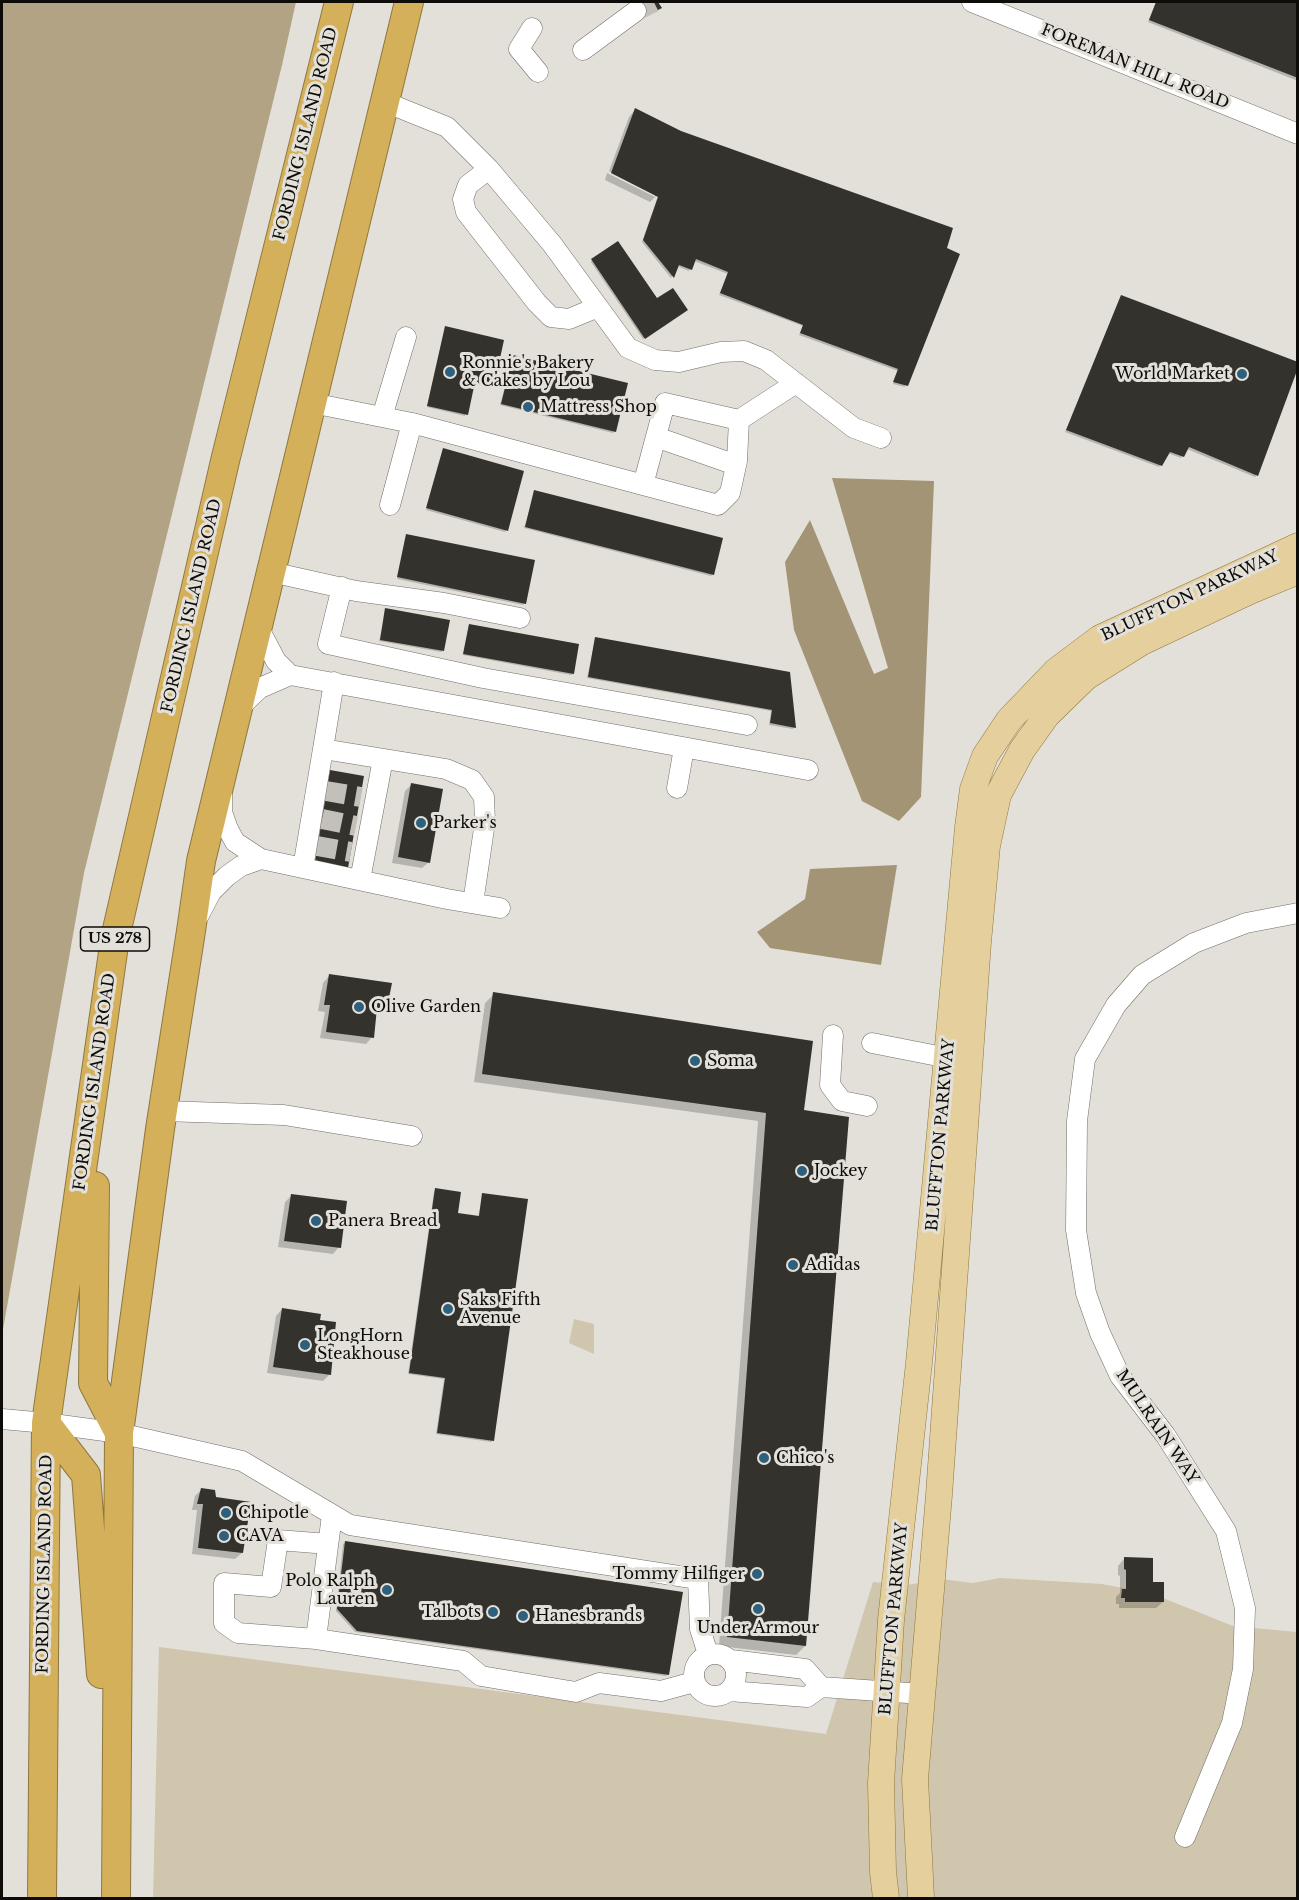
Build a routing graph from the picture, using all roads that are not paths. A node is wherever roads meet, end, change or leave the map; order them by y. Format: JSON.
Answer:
{"nodes":[{"id":1,"x":339,"y":2,"type":"edge"},
{"id":2,"x":394,"y":2,"type":"edge"},
{"id":3,"x":410,"y":2,"type":"edge"},
{"id":4,"x":972,"y":2,"type":"edge"},
{"id":5,"x":636,"y":11,"type":"tunnel mouth"},
{"id":6,"x":532,"y":28,"type":"dead end"},
{"id":7,"x":583,"y":50,"type":"dead end"},
{"id":8,"x":538,"y":72,"type":"dead end"},
{"id":9,"x":385,"y":102,"type":"junction"},
{"id":10,"x":1298,"y":134,"type":"edge"},
{"id":11,"x":489,"y":169,"type":"junction"},
{"id":12,"x":368,"y":173,"type":"junction"},
{"id":13,"x":598,"y":307,"type":"junction"},
{"id":14,"x":406,"y":337,"type":"dead end"},
{"id":15,"x":796,"y":383,"type":"junction"},
{"id":16,"x":312,"y":403,"type":"junction"},
{"id":17,"x":382,"y":417,"type":"junction"},
{"id":18,"x":739,"y":420,"type":"junction"},
{"id":19,"x":412,"y":423,"type":"junction"},
{"id":20,"x":656,"y":437,"type":"junction"},
{"id":21,"x":881,"y":438,"type":"dead end"},
{"id":22,"x":736,"y":465,"type":"junction"},
{"id":23,"x":643,"y":485,"type":"junction"},
{"id":24,"x":390,"y":505,"type":"dead end"},
{"id":25,"x":1298,"y":546,"type":"edge"},
{"id":26,"x":1298,"y":571,"type":"edge"},
{"id":27,"x":271,"y":572,"type":"junction"},
{"id":28,"x":342,"y":587,"type":"junction"},
{"id":29,"x":520,"y":618,"type":"dead end"},
{"id":30,"x":258,"y":627,"type":"junction"},
{"id":31,"x":290,"y":675,"type":"junction"},
{"id":32,"x":334,"y":682,"type":"junction"},
{"id":33,"x":238,"y":708,"type":"junction"},
{"id":34,"x":747,"y":725,"type":"dead end"},
{"id":35,"x":684,"y":748,"type":"junction"},
{"id":36,"x":323,"y":749,"type":"junction"},
{"id":37,"x":383,"y":759,"type":"junction"},
{"id":38,"x":808,"y":770,"type":"dead end"},
{"id":39,"x":221,"y":779,"type":"junction"},
{"id":40,"x":677,"y":788,"type":"dead end"},
{"id":41,"x":261,"y":859,"type":"junction"},
{"id":42,"x":303,"y":868,"type":"junction"},
{"id":43,"x":360,"y":880,"type":"junction"},
{"id":44,"x":472,"y":903,"type":"junction"},
{"id":45,"x":500,"y":908,"type":"dead end"},
{"id":46,"x":1298,"y":913,"type":"edge"},
{"id":47,"x":190,"y":931,"type":"junction"},
{"id":48,"x":833,"y":1035,"type":"dead end"},
{"id":49,"x":872,"y":1043,"type":"dead end"},
{"id":50,"x":948,"y":1058,"type":"junction"},
{"id":51,"x":96,"y":1072,"type":"junction"},
{"id":52,"x":867,"y":1106,"type":"dead end"},
{"id":53,"x":163,"y":1111,"type":"junction"},
{"id":54,"x":412,"y":1136,"type":"dead end"},
{"id":55,"x":2,"y":1419,"type":"edge"},
{"id":56,"x":46,"y":1423,"type":"junction"},
{"id":57,"x":119,"y":1433,"type":"junction"},
{"id":58,"x":332,"y":1515,"type":"junction"},
{"id":59,"x":328,"y":1544,"type":"junction"},
{"id":60,"x":316,"y":1639,"type":"junction"},
{"id":61,"x":708,"y":1654,"type":"junction"},
{"id":62,"x":731,"y":1660,"type":"junction"},
{"id":63,"x":694,"y":1682,"type":"junction"},
{"id":64,"x":821,"y":1687,"type":"junction"},
{"id":65,"x":729,"y":1691,"type":"junction"},
{"id":66,"x":886,"y":1692,"type":"junction"},
{"id":67,"x":923,"y":1694,"type":"junction"},
{"id":68,"x":1185,"y":1837,"type":"dead end"},
{"id":69,"x":117,"y":1892,"type":"edge"},
{"id":70,"x":42,"y":1899,"type":"edge"},
{"id":71,"x":886,"y":1899,"type":"edge"},
{"id":72,"x":921,"y":1899,"type":"edge"}],
"edges":[{"from":1,"to":51,"type":"highway","name":"FORDING ISLAND ROAD","number":"US 278"},
{"from":2,"to":12,"type":"highway"},
{"from":3,"to":9,"type":"highway"},
{"from":4,"to":10,"type":"street","name":"FOREMAN HILL ROAD"},
{"from":5,"to":7,"type":"street"},
{"from":6,"to":8,"type":"street"},
{"from":9,"to":11,"type":"street"},
{"from":9,"to":12,"type":"highway"},
{"from":11,"to":13,"type":"street"},
{"from":11,"to":13,"type":"street"},
{"from":12,"to":16,"type":"highway"},
{"from":13,"to":15,"type":"street"},
{"from":14,"to":17,"type":"street"},
{"from":15,"to":18,"type":"street"},
{"from":15,"to":21,"type":"street"},
{"from":16,"to":17,"type":"street"},
{"from":16,"to":27,"type":"highway"},
{"from":17,"to":19,"type":"street"},
{"from":18,"to":20,"type":"street"},
{"from":18,"to":22,"type":"street"},
{"from":19,"to":23,"type":"street"},
{"from":19,"to":24,"type":"street"},
{"from":20,"to":22,"type":"street"},
{"from":20,"to":23,"type":"street"},
{"from":22,"to":23,"type":"street"},
{"from":25,"to":50,"type":"main road","name":"BLUFFTON PARKWAY"},
{"from":26,"to":67,"type":"main road","name":"BLUFFTON PARKWAY"},
{"from":27,"to":28,"type":"street"},
{"from":27,"to":30,"type":"highway"},
{"from":28,"to":29,"type":"street"},
{"from":28,"to":34,"type":"street"},
{"from":30,"to":31,"type":"street"},
{"from":30,"to":33,"type":"highway"},
{"from":31,"to":32,"type":"street"},
{"from":31,"to":33,"type":"street"},
{"from":32,"to":35,"type":"street"},
{"from":32,"to":36,"type":"street"},
{"from":33,"to":39,"type":"highway"},
{"from":35,"to":38,"type":"street"},
{"from":35,"to":40,"type":"street"},
{"from":36,"to":37,"type":"street"},
{"from":36,"to":42,"type":"street"},
{"from":37,"to":43,"type":"street"},
{"from":37,"to":44,"type":"street"},
{"from":39,"to":41,"type":"street"},
{"from":39,"to":47,"type":"highway"},
{"from":41,"to":42,"type":"street"},
{"from":41,"to":47,"type":"street"},
{"from":42,"to":43,"type":"street"},
{"from":43,"to":44,"type":"street"},
{"from":44,"to":45,"type":"street"},
{"from":46,"to":68,"type":"street","name":"MULRAIN WAY"},
{"from":47,"to":53,"type":"highway"},
{"from":48,"to":52,"type":"street"},
{"from":49,"to":50,"type":"street"},
{"from":50,"to":66,"type":"main road","name":"BLUFFTON PARKWAY"},
{"from":51,"to":56,"type":"highway","name":"FORDING ISLAND ROAD","number":"US 278"},
{"from":51,"to":57,"type":"highway"},
{"from":53,"to":54,"type":"street"},
{"from":53,"to":57,"type":"highway"},
{"from":55,"to":56,"type":"street"},
{"from":56,"to":57,"type":"street"},
{"from":56,"to":69,"type":"highway"},
{"from":56,"to":70,"type":"highway","name":"FORDING ISLAND ROAD","number":"US 278"},
{"from":57,"to":58,"type":"street"},
{"from":57,"to":69,"type":"highway"},
{"from":58,"to":59,"type":"street"},
{"from":58,"to":61,"type":"street"},
{"from":59,"to":60,"type":"street"},
{"from":59,"to":60,"type":"street"},
{"from":60,"to":63,"type":"street"},
{"from":61,"to":62,"type":"street"},
{"from":61,"to":63,"type":"street"},
{"from":62,"to":64,"type":"street"},
{"from":62,"to":65,"type":"street"},
{"from":63,"to":65,"type":"street"},
{"from":64,"to":65,"type":"street"},
{"from":64,"to":66,"type":"street"},
{"from":66,"to":67,"type":"street"},
{"from":66,"to":71,"type":"main road","name":"BLUFFTON PARKWAY"},
{"from":67,"to":72,"type":"main road","name":"BLUFFTON PARKWAY"}]}
